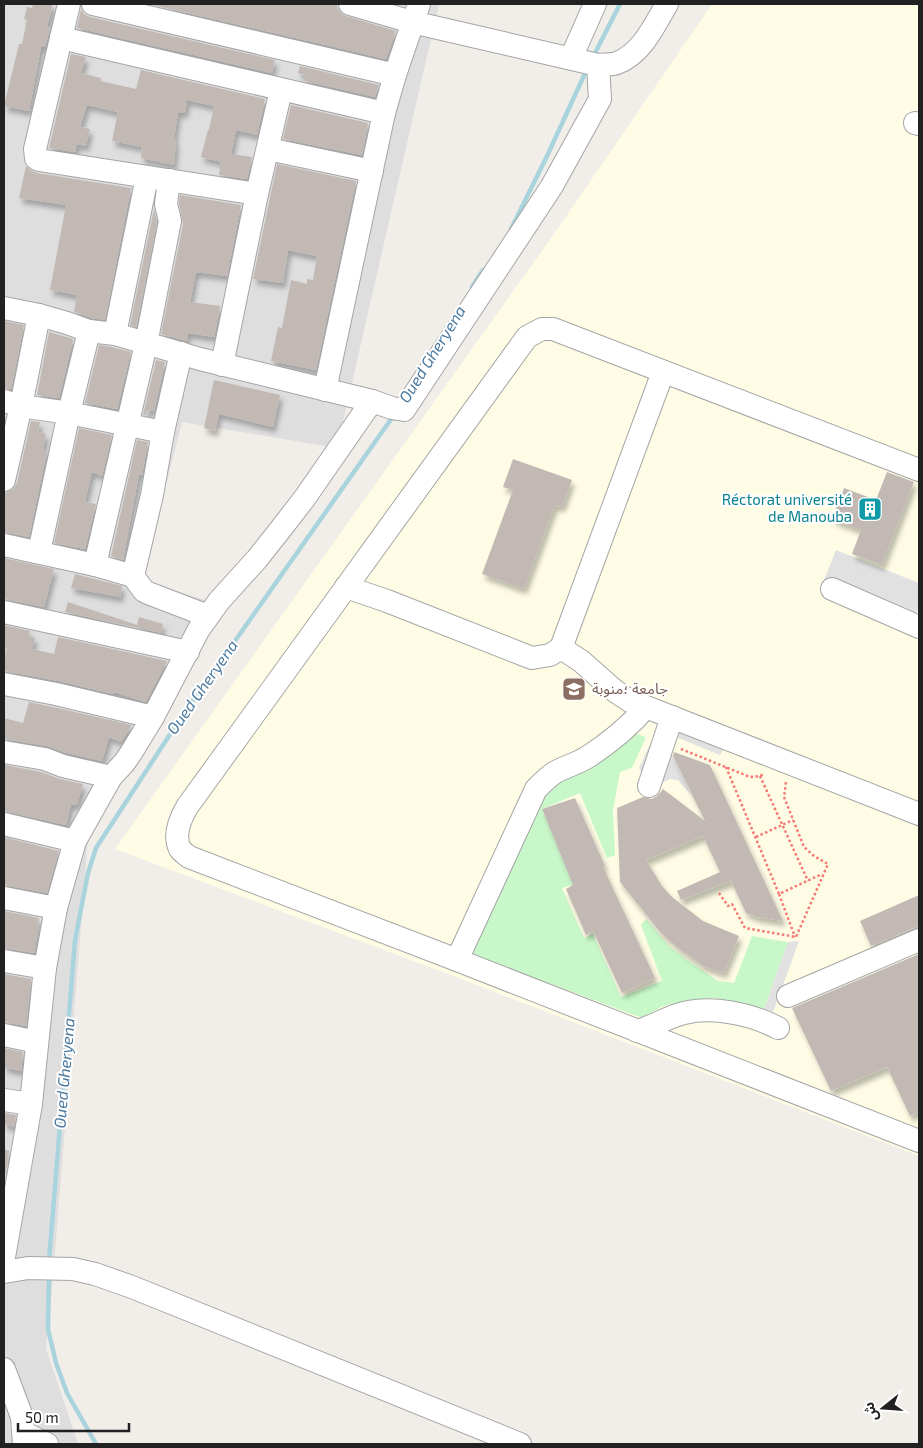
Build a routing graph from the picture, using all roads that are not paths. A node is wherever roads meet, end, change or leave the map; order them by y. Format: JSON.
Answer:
{"nodes":[{"id":1,"x":69,"y":4,"type":"edge"},
{"id":2,"x":93,"y":4,"type":"edge"},
{"id":3,"x":350,"y":4,"type":"edge"},
{"id":4,"x":595,"y":4,"type":"edge"},
{"id":5,"x":667,"y":4,"type":"edge"},
{"id":6,"x":416,"y":13,"type":"edge"},
{"id":7,"x":61,"y":38,"type":"junction"},
{"id":8,"x":584,"y":61,"type":"junction"},
{"id":9,"x":395,"y":75,"type":"junction"},
{"id":10,"x":281,"y":90,"type":"junction"},
{"id":11,"x":384,"y":113,"type":"junction"},
{"id":12,"x":268,"y":149,"type":"junction"},
{"id":13,"x":372,"y":172,"type":"junction"},
{"id":14,"x":147,"y":176,"type":"junction"},
{"id":15,"x":169,"y":180,"type":"junction"},
{"id":16,"x":257,"y":194,"type":"junction"},
{"id":17,"x":4,"y":308,"type":"edge"},
{"id":18,"x":39,"y":314,"type":"junction"},
{"id":19,"x":90,"y":331,"type":"junction"},
{"id":20,"x":115,"y":334,"type":"junction"},
{"id":21,"x":146,"y":344,"type":"junction"},
{"id":22,"x":181,"y":353,"type":"junction"},
{"id":23,"x":222,"y":365,"type":"junction"},
{"id":24,"x":664,"y":372,"type":"junction"},
{"id":25,"x":325,"y":390,"type":"junction"},
{"id":26,"x":12,"y":404,"type":"edge"},
{"id":27,"x":389,"y":406,"type":"junction"},
{"id":28,"x":69,"y":412,"type":"junction"},
{"id":29,"x":127,"y":425,"type":"junction"},
{"id":30,"x":163,"y":432,"type":"junction"},
{"id":31,"x":919,"y":470,"type":"edge"},
{"id":32,"x":4,"y":480,"type":"edge"},
{"id":33,"x":4,"y":545,"type":"edge"},
{"id":34,"x":39,"y":552,"type":"junction"},
{"id":35,"x":95,"y":565,"type":"junction"},
{"id":36,"x":133,"y":576,"type":"junction"},
{"id":37,"x":346,"y":587,"type":"junction"},
{"id":38,"x":832,"y":589,"type":"dead end"},
{"id":39,"x":4,"y":612,"type":"edge"},
{"id":40,"x":208,"y":616,"type":"junction"},
{"id":41,"x":919,"y":627,"type":"edge"},
{"id":42,"x":561,"y":648,"type":"junction"},
{"id":43,"x":188,"y":652,"type":"junction"},
{"id":44,"x":4,"y":684,"type":"edge"},
{"id":45,"x":646,"y":707,"type":"junction"},
{"id":46,"x":153,"y":716,"type":"junction"},
{"id":47,"x":672,"y":717,"type":"junction"},
{"id":48,"x":4,"y":752,"type":"edge"},
{"id":49,"x":111,"y":777,"type":"junction"},
{"id":50,"x":649,"y":786,"type":"dead end"},
{"id":51,"x":919,"y":814,"type":"edge"},
{"id":52,"x":4,"y":824,"type":"edge"},
{"id":53,"x":74,"y":841,"type":"junction"},
{"id":54,"x":4,"y":898,"type":"edge"},
{"id":55,"x":56,"y":908,"type":"junction"},
{"id":56,"x":919,"y":940,"type":"edge"},
{"id":57,"x":457,"y":960,"type":"junction"},
{"id":58,"x":4,"y":961,"type":"edge"},
{"id":59,"x":45,"y":968,"type":"junction"},
{"id":60,"x":788,"y":996,"type":"dead end"},
{"id":61,"x":778,"y":1028,"type":"dead end"},
{"id":62,"x":637,"y":1031,"type":"junction"},
{"id":63,"x":4,"y":1035,"type":"edge"},
{"id":64,"x":37,"y":1042,"type":"junction"},
{"id":65,"x":4,"y":1100,"type":"edge"},
{"id":66,"x":32,"y":1104,"type":"junction"},
{"id":67,"x":919,"y":1141,"type":"edge"},
{"id":68,"x":5,"y":1247,"type":"edge"},
{"id":69,"x":4,"y":1272,"type":"edge"},
{"id":70,"x":4,"y":1369,"type":"edge"},
{"id":71,"x":24,"y":1439,"type":"edge"},
{"id":72,"x":47,"y":1444,"type":"edge"},
{"id":73,"x":520,"y":1444,"type":"edge"}],
"edges":[{"from":1,"to":7,"type":"street"},
{"from":2,"to":9,"type":"street"},
{"from":3,"to":6,"type":"street"},
{"from":4,"to":8,"type":"street"},
{"from":5,"to":8,"type":"street"},
{"from":6,"to":8,"type":"street"},
{"from":6,"to":9,"type":"street"},
{"from":7,"to":10,"type":"street"},
{"from":7,"to":14,"type":"street"},
{"from":8,"to":27,"type":"street"},
{"from":9,"to":11,"type":"street"},
{"from":10,"to":11,"type":"street"},
{"from":10,"to":12,"type":"street"},
{"from":11,"to":13,"type":"street"},
{"from":12,"to":13,"type":"street"},
{"from":12,"to":16,"type":"street"},
{"from":13,"to":25,"type":"street"},
{"from":14,"to":15,"type":"street"},
{"from":14,"to":20,"type":"street"},
{"from":15,"to":16,"type":"street"},
{"from":15,"to":21,"type":"street"},
{"from":16,"to":23,"type":"street"},
{"from":17,"to":18,"type":"street"},
{"from":18,"to":19,"type":"street"},
{"from":18,"to":26,"type":"street"},
{"from":19,"to":20,"type":"street"},
{"from":19,"to":28,"type":"street"},
{"from":20,"to":21,"type":"street"},
{"from":21,"to":22,"type":"street"},
{"from":21,"to":29,"type":"street"},
{"from":22,"to":23,"type":"street"},
{"from":22,"to":30,"type":"street"},
{"from":23,"to":25,"type":"street"},
{"from":24,"to":31,"type":"street"},
{"from":24,"to":37,"type":"street"},
{"from":24,"to":42,"type":"street"},
{"from":25,"to":27,"type":"street"},
{"from":26,"to":28,"type":"street"},
{"from":26,"to":32,"type":"street"},
{"from":27,"to":40,"type":"street"},
{"from":28,"to":29,"type":"street"},
{"from":28,"to":34,"type":"street"},
{"from":29,"to":30,"type":"street"},
{"from":29,"to":35,"type":"street"},
{"from":30,"to":36,"type":"street"},
{"from":33,"to":34,"type":"street"},
{"from":34,"to":35,"type":"street"},
{"from":35,"to":36,"type":"street"},
{"from":36,"to":40,"type":"street"},
{"from":37,"to":42,"type":"street"},
{"from":37,"to":57,"type":"street"},
{"from":38,"to":41,"type":"street"},
{"from":39,"to":43,"type":"street"},
{"from":40,"to":43,"type":"street"},
{"from":42,"to":45,"type":"street"},
{"from":43,"to":46,"type":"street"},
{"from":44,"to":46,"type":"street"},
{"from":45,"to":47,"type":"street"},
{"from":45,"to":57,"type":"street"},
{"from":46,"to":49,"type":"street"},
{"from":47,"to":50,"type":"street"},
{"from":47,"to":51,"type":"street"},
{"from":48,"to":49,"type":"street"},
{"from":49,"to":53,"type":"street"},
{"from":52,"to":53,"type":"street"},
{"from":53,"to":55,"type":"street"},
{"from":54,"to":55,"type":"street"},
{"from":55,"to":59,"type":"street"},
{"from":56,"to":60,"type":"street"},
{"from":57,"to":62,"type":"street"},
{"from":58,"to":59,"type":"street"},
{"from":59,"to":64,"type":"street"},
{"from":61,"to":62,"type":"street"},
{"from":62,"to":67,"type":"street"},
{"from":63,"to":64,"type":"street"},
{"from":64,"to":66,"type":"street"},
{"from":65,"to":66,"type":"street"},
{"from":66,"to":68,"type":"street"},
{"from":69,"to":73,"type":"street"},
{"from":70,"to":71,"type":"street"},
{"from":71,"to":72,"type":"street"}]}
